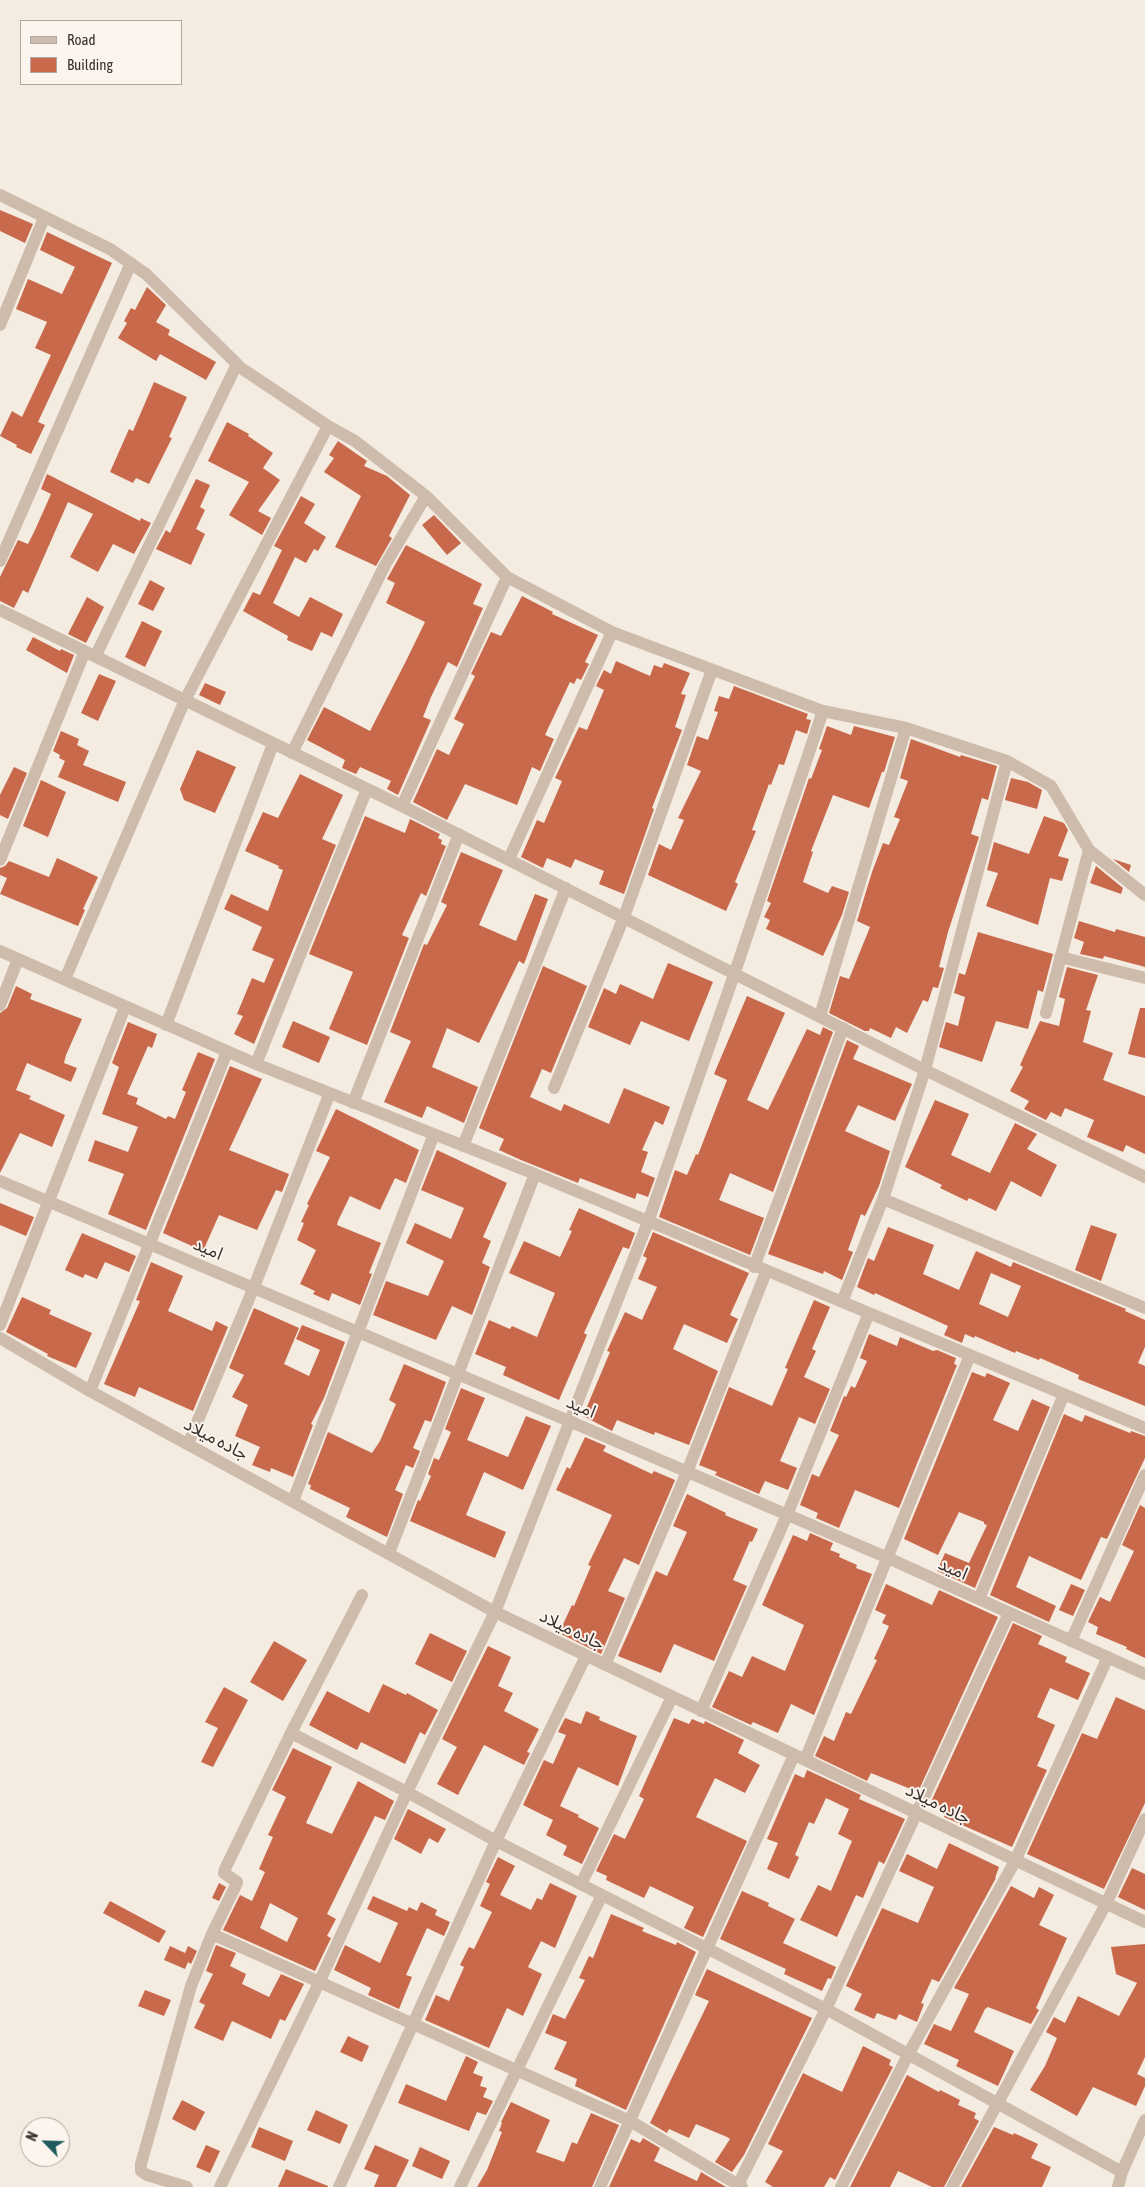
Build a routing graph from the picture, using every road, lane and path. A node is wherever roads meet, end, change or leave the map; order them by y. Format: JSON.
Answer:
{"nodes":[{"id":1,"x":0,"y":194,"type":"edge"},
{"id":2,"x":44,"y":218,"type":"junction"},
{"id":3,"x":131,"y":263,"type":"junction"},
{"id":4,"x":0,"y":325,"type":"edge"},
{"id":5,"x":237,"y":364,"type":"junction"},
{"id":6,"x":328,"y":426,"type":"junction"},
{"id":7,"x":426,"y":496,"type":"junction"},
{"id":8,"x":0,"y":561,"type":"edge"},
{"id":9,"x":507,"y":577,"type":"junction"},
{"id":10,"x":0,"y":610,"type":"edge"},
{"id":11,"x":612,"y":632,"type":"junction"},
{"id":12,"x":90,"y":653,"type":"junction"},
{"id":13,"x":712,"y":670,"type":"junction"},
{"id":14,"x":185,"y":700,"type":"junction"},
{"id":15,"x":823,"y":711,"type":"junction"},
{"id":16,"x":906,"y":728,"type":"junction"},
{"id":17,"x":273,"y":744,"type":"junction"},
{"id":18,"x":292,"y":753,"type":"junction"},
{"id":19,"x":1007,"y":761,"type":"junction"},
{"id":20,"x":367,"y":790,"type":"junction"},
{"id":21,"x":402,"y":806,"type":"junction"},
{"id":22,"x":459,"y":834,"type":"junction"},
{"id":23,"x":1089,"y":850,"type":"junction"},
{"id":24,"x":0,"y":860,"type":"edge"},
{"id":25,"x":509,"y":860,"type":"junction"},
{"id":26,"x":566,"y":888,"type":"junction"},
{"id":27,"x":1145,"y":895,"type":"edge"},
{"id":28,"x":624,"y":917,"type":"junction"},
{"id":29,"x":0,"y":951,"type":"edge"},
{"id":30,"x":1060,"y":957,"type":"junction"},
{"id":31,"x":18,"y":959,"type":"junction"},
{"id":32,"x":735,"y":972,"type":"junction"},
{"id":33,"x":65,"y":978,"type":"junction"},
{"id":34,"x":1145,"y":978,"type":"edge"},
{"id":35,"x":0,"y":1006,"type":"edge"},
{"id":36,"x":125,"y":1007,"type":"junction"},
{"id":37,"x":1046,"y":1013,"type":"dead end"},
{"id":38,"x":820,"y":1016,"type":"junction"},
{"id":39,"x":166,"y":1025,"type":"junction"},
{"id":40,"x":843,"y":1028,"type":"junction"},
{"id":41,"x":227,"y":1052,"type":"junction"},
{"id":42,"x":256,"y":1064,"type":"junction"},
{"id":43,"x":925,"y":1070,"type":"junction"},
{"id":44,"x":554,"y":1088,"type":"dead end"},
{"id":45,"x":330,"y":1095,"type":"junction"},
{"id":46,"x":353,"y":1103,"type":"junction"},
{"id":47,"x":434,"y":1134,"type":"junction"},
{"id":48,"x":463,"y":1146,"type":"junction"},
{"id":49,"x":535,"y":1174,"type":"junction"},
{"id":50,"x":1145,"y":1177,"type":"edge"},
{"id":51,"x":0,"y":1181,"type":"edge"},
{"id":52,"x":883,"y":1199,"type":"junction"},
{"id":53,"x":50,"y":1202,"type":"junction"},
{"id":54,"x":648,"y":1222,"type":"junction"},
{"id":55,"x":150,"y":1244,"type":"junction"},
{"id":56,"x":760,"y":1269,"type":"junction"},
{"id":57,"x":254,"y":1287,"type":"junction"},
{"id":58,"x":842,"y":1302,"type":"junction"},
{"id":59,"x":1145,"y":1308,"type":"edge"},
{"id":60,"x":868,"y":1313,"type":"junction"},
{"id":61,"x":0,"y":1325,"type":"edge"},
{"id":62,"x":358,"y":1331,"type":"junction"},
{"id":63,"x":0,"y":1338,"type":"edge"},
{"id":64,"x":970,"y":1355,"type":"junction"},
{"id":65,"x":458,"y":1373,"type":"junction"},
{"id":66,"x":90,"y":1391,"type":"junction"},
{"id":67,"x":1064,"y":1394,"type":"junction"},
{"id":68,"x":569,"y":1421,"type":"junction"},
{"id":69,"x":1145,"y":1428,"type":"edge"},
{"id":70,"x":188,"y":1444,"type":"junction"},
{"id":71,"x":687,"y":1472,"type":"junction"},
{"id":72,"x":1145,"y":1476,"type":"edge"},
{"id":73,"x":293,"y":1501,"type":"junction"},
{"id":74,"x":787,"y":1515,"type":"junction"},
{"id":75,"x":389,"y":1553,"type":"junction"},
{"id":76,"x":888,"y":1558,"type":"junction"},
{"id":77,"x":362,"y":1595,"type":"dead end"},
{"id":78,"x":979,"y":1600,"type":"junction"},
{"id":79,"x":495,"y":1612,"type":"junction"},
{"id":80,"x":1008,"y":1613,"type":"junction"},
{"id":81,"x":1071,"y":1640,"type":"junction"},
{"id":82,"x":586,"y":1656,"type":"junction"},
{"id":83,"x":1108,"y":1657,"type":"junction"},
{"id":84,"x":605,"y":1665,"type":"junction"},
{"id":85,"x":1145,"y":1674,"type":"edge"},
{"id":86,"x":672,"y":1697,"type":"junction"},
{"id":87,"x":700,"y":1711,"type":"junction"},
{"id":88,"x":291,"y":1733,"type":"junction"},
{"id":89,"x":799,"y":1758,"type":"junction"},
{"id":90,"x":407,"y":1792,"type":"junction"},
{"id":91,"x":917,"y":1814,"type":"junction"},
{"id":92,"x":1145,"y":1819,"type":"edge"},
{"id":93,"x":496,"y":1841,"type":"junction"},
{"id":94,"x":1015,"y":1861,"type":"junction"},
{"id":95,"x":581,"y":1884,"type":"junction"},
{"id":96,"x":602,"y":1895,"type":"junction"},
{"id":97,"x":1106,"y":1904,"type":"junction"},
{"id":98,"x":1145,"y":1922,"type":"edge"},
{"id":99,"x":212,"y":1934,"type":"junction"},
{"id":100,"x":707,"y":1948,"type":"junction"},
{"id":101,"x":319,"y":1983,"type":"junction"},
{"id":102,"x":826,"y":2010,"type":"junction"},
{"id":103,"x":414,"y":2024,"type":"junction"},
{"id":104,"x":908,"y":2055,"type":"junction"},
{"id":105,"x":515,"y":2070,"type":"junction"},
{"id":106,"x":998,"y":2104,"type":"junction"},
{"id":107,"x":1145,"y":2120,"type":"edge"},
{"id":108,"x":630,"y":2121,"type":"junction"},
{"id":109,"x":1122,"y":2172,"type":"junction"},
{"id":110,"x":739,"y":2186,"type":"edge"},
{"id":111,"x":187,"y":2187,"type":"edge"},
{"id":112,"x":220,"y":2187,"type":"edge"},
{"id":113,"x":340,"y":2187,"type":"edge"},
{"id":114,"x":460,"y":2187,"type":"edge"},
{"id":115,"x":600,"y":2187,"type":"edge"},
{"id":116,"x":841,"y":2187,"type":"edge"},
{"id":117,"x":952,"y":2187,"type":"edge"},
{"id":118,"x":1118,"y":2187,"type":"edge"}],
"edges":[{"from":1,"to":2,"type":"street"},
{"from":2,"to":3,"type":"street"},
{"from":2,"to":4,"type":"street"},
{"from":3,"to":5,"type":"street"},
{"from":3,"to":8,"type":"street"},
{"from":5,"to":6,"type":"street"},
{"from":5,"to":12,"type":"street"},
{"from":6,"to":7,"type":"street"},
{"from":6,"to":14,"type":"street"},
{"from":7,"to":9,"type":"street"},
{"from":7,"to":18,"type":"street"},
{"from":9,"to":11,"type":"street"},
{"from":9,"to":21,"type":"street"},
{"from":10,"to":12,"type":"street"},
{"from":11,"to":13,"type":"street"},
{"from":11,"to":25,"type":"street"},
{"from":12,"to":14,"type":"street"},
{"from":12,"to":24,"type":"street"},
{"from":13,"to":15,"type":"street"},
{"from":13,"to":28,"type":"street"},
{"from":14,"to":17,"type":"street"},
{"from":14,"to":33,"type":"street"},
{"from":15,"to":16,"type":"street"},
{"from":15,"to":32,"type":"street"},
{"from":16,"to":19,"type":"street"},
{"from":16,"to":38,"type":"street"},
{"from":17,"to":18,"type":"street"},
{"from":17,"to":39,"type":"street"},
{"from":18,"to":20,"type":"street"},
{"from":19,"to":23,"type":"street"},
{"from":19,"to":43,"type":"street"},
{"from":20,"to":21,"type":"street"},
{"from":20,"to":42,"type":"street"},
{"from":21,"to":22,"type":"street"},
{"from":22,"to":25,"type":"street"},
{"from":22,"to":46,"type":"street"},
{"from":23,"to":27,"type":"street"},
{"from":23,"to":30,"type":"street"},
{"from":25,"to":26,"type":"street"},
{"from":26,"to":28,"type":"street"},
{"from":26,"to":48,"type":"street"},
{"from":28,"to":32,"type":"street"},
{"from":28,"to":44,"type":"street"},
{"from":29,"to":31,"type":"street"},
{"from":30,"to":34,"type":"street"},
{"from":30,"to":37,"type":"street"},
{"from":31,"to":33,"type":"street"},
{"from":31,"to":35,"type":"street"},
{"from":32,"to":38,"type":"street"},
{"from":32,"to":54,"type":"street"},
{"from":33,"to":36,"type":"street"},
{"from":36,"to":39,"type":"street"},
{"from":36,"to":53,"type":"street"},
{"from":38,"to":40,"type":"street"},
{"from":39,"to":41,"type":"street"},
{"from":40,"to":43,"type":"street"},
{"from":40,"to":56,"type":"street"},
{"from":41,"to":42,"type":"street"},
{"from":41,"to":55,"type":"street"},
{"from":42,"to":45,"type":"street"},
{"from":43,"to":50,"type":"street"},
{"from":43,"to":52,"type":"street"},
{"from":45,"to":46,"type":"street"},
{"from":45,"to":57,"type":"street"},
{"from":46,"to":47,"type":"street"},
{"from":47,"to":48,"type":"street"},
{"from":47,"to":62,"type":"street"},
{"from":48,"to":49,"type":"street"},
{"from":49,"to":54,"type":"street"},
{"from":49,"to":65,"type":"street"},
{"from":51,"to":53,"type":"street","name":"امید"},
{"from":52,"to":58,"type":"street"},
{"from":52,"to":59,"type":"street"},
{"from":53,"to":55,"type":"street","name":"امید"},
{"from":53,"to":61,"type":"street"},
{"from":54,"to":56,"type":"street"},
{"from":54,"to":68,"type":"street"},
{"from":55,"to":57,"type":"street","name":"امید"},
{"from":55,"to":66,"type":"street"},
{"from":56,"to":58,"type":"street"},
{"from":56,"to":71,"type":"street"},
{"from":57,"to":62,"type":"street","name":"امید"},
{"from":57,"to":70,"type":"street"},
{"from":58,"to":60,"type":"street"},
{"from":60,"to":64,"type":"street"},
{"from":60,"to":74,"type":"street"},
{"from":62,"to":65,"type":"street","name":"امید"},
{"from":62,"to":73,"type":"street"},
{"from":63,"to":66,"type":"street","name":"جاده میلاد"},
{"from":64,"to":67,"type":"street"},
{"from":64,"to":76,"type":"street"},
{"from":65,"to":68,"type":"street","name":"امید"},
{"from":65,"to":75,"type":"street"},
{"from":66,"to":70,"type":"street","name":"جاده میلاد"},
{"from":67,"to":69,"type":"street"},
{"from":67,"to":78,"type":"street"},
{"from":68,"to":71,"type":"street","name":"امید"},
{"from":68,"to":79,"type":"street"},
{"from":70,"to":73,"type":"street","name":"جاده میلاد"},
{"from":71,"to":74,"type":"street","name":"امید"},
{"from":71,"to":84,"type":"street"},
{"from":72,"to":81,"type":"street"},
{"from":73,"to":75,"type":"street","name":"جاده میلاد"},
{"from":74,"to":76,"type":"street","name":"امید"},
{"from":74,"to":87,"type":"street"},
{"from":75,"to":79,"type":"street","name":"جاده میلاد"},
{"from":76,"to":78,"type":"street","name":"امید"},
{"from":76,"to":89,"type":"street"},
{"from":77,"to":88,"type":"street"},
{"from":78,"to":80,"type":"street","name":"امید"},
{"from":79,"to":82,"type":"street","name":"جاده میلاد"},
{"from":79,"to":90,"type":"street"},
{"from":80,"to":81,"type":"street","name":"امید"},
{"from":80,"to":91,"type":"street"},
{"from":81,"to":83,"type":"street","name":"امید"},
{"from":82,"to":84,"type":"street","name":"جاده میلاد"},
{"from":82,"to":93,"type":"street"},
{"from":83,"to":85,"type":"street","name":"امید"},
{"from":83,"to":94,"type":"street"},
{"from":84,"to":86,"type":"street","name":"جاده میلاد"},
{"from":86,"to":87,"type":"street","name":"جاده میلاد"},
{"from":86,"to":95,"type":"street"},
{"from":87,"to":89,"type":"street","name":"جاده میلاد"},
{"from":88,"to":90,"type":"street"},
{"from":88,"to":99,"type":"street"},
{"from":89,"to":91,"type":"street","name":"جاده میلاد"},
{"from":89,"to":100,"type":"street"},
{"from":90,"to":93,"type":"street"},
{"from":90,"to":101,"type":"street"},
{"from":91,"to":94,"type":"street","name":"جاده میلاد"},
{"from":91,"to":102,"type":"street"},
{"from":92,"to":97,"type":"street"},
{"from":93,"to":95,"type":"street"},
{"from":93,"to":103,"type":"street"},
{"from":94,"to":97,"type":"street","name":"جاده میلاد"},
{"from":94,"to":104,"type":"street"},
{"from":95,"to":96,"type":"street"},
{"from":96,"to":100,"type":"street"},
{"from":96,"to":105,"type":"street"},
{"from":97,"to":98,"type":"street","name":"جاده میلاد"},
{"from":97,"to":106,"type":"street"},
{"from":99,"to":101,"type":"street"},
{"from":99,"to":111,"type":"street"},
{"from":100,"to":102,"type":"street"},
{"from":100,"to":108,"type":"street"},
{"from":101,"to":103,"type":"street"},
{"from":101,"to":112,"type":"street"},
{"from":102,"to":104,"type":"street"},
{"from":102,"to":110,"type":"street"},
{"from":103,"to":105,"type":"street"},
{"from":103,"to":113,"type":"street"},
{"from":104,"to":106,"type":"street"},
{"from":104,"to":116,"type":"street"},
{"from":105,"to":108,"type":"street"},
{"from":105,"to":114,"type":"street"},
{"from":106,"to":109,"type":"street"},
{"from":106,"to":117,"type":"street"},
{"from":107,"to":109,"type":"street"},
{"from":108,"to":110,"type":"street"},
{"from":108,"to":115,"type":"street"},
{"from":109,"to":118,"type":"street"}]}
